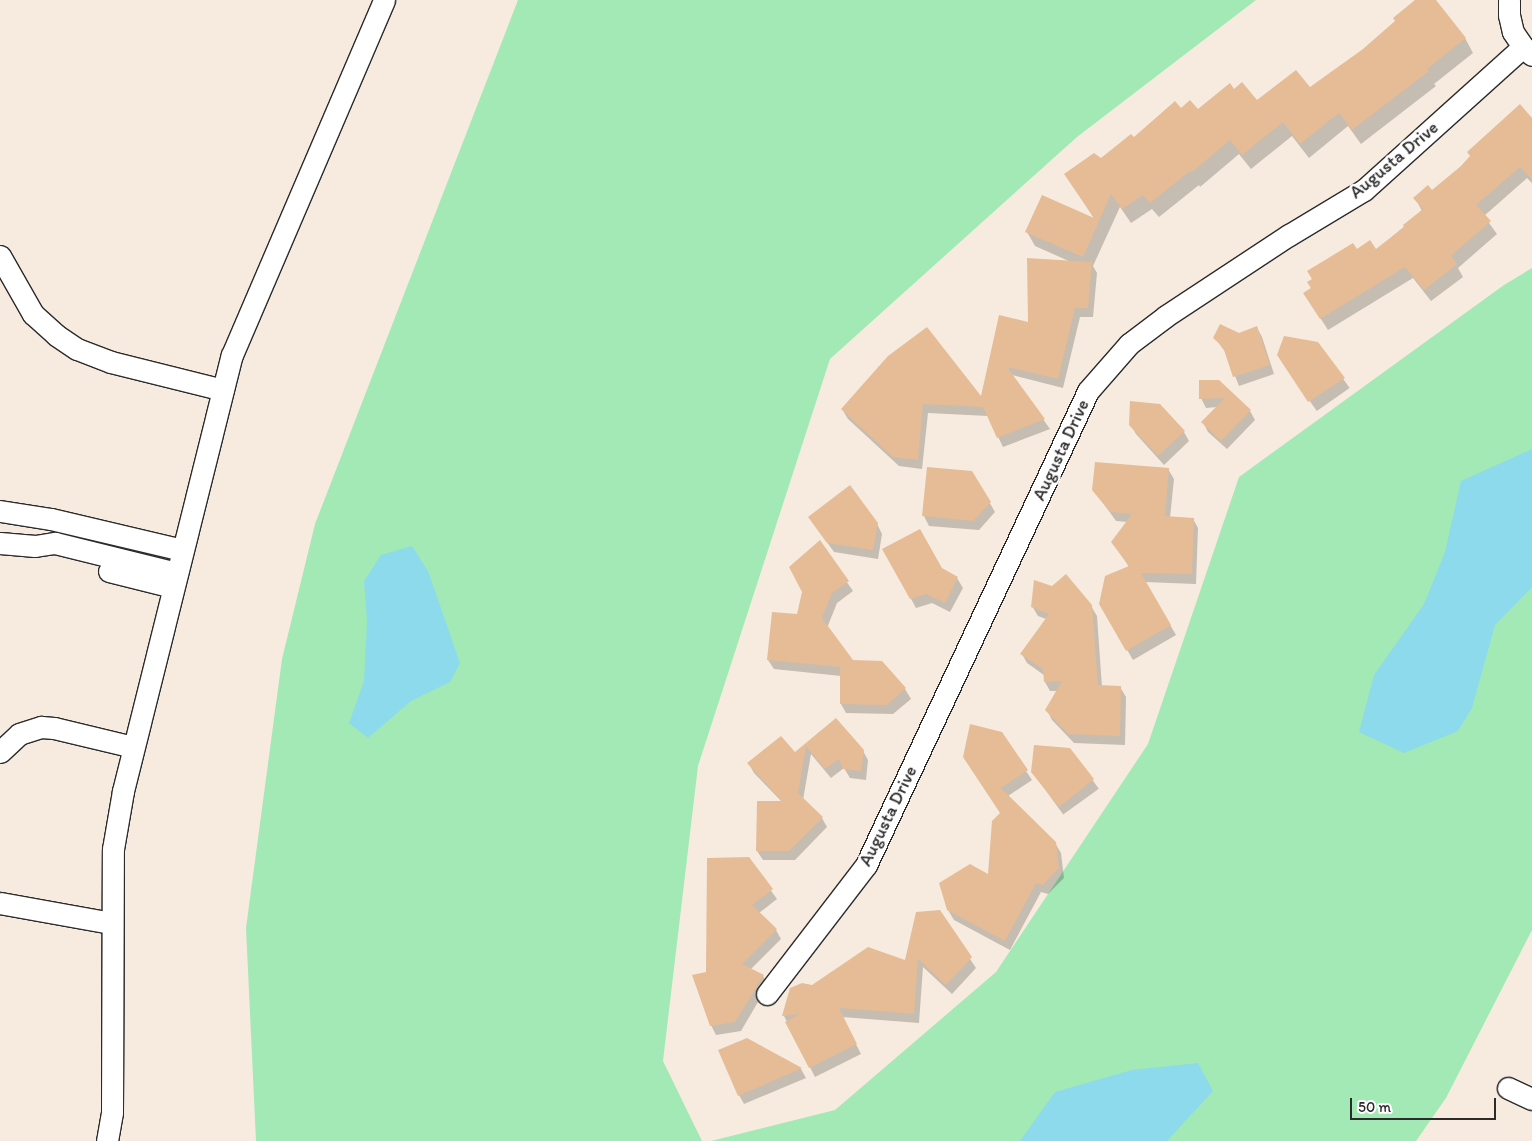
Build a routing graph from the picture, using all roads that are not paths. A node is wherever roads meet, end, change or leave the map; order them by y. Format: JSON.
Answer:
{"nodes":[{"id":1,"x":384,"y":0,"type":"edge"},
{"id":2,"x":1510,"y":0,"type":"edge"},
{"id":3,"x":1527,"y":51,"type":"edge"},
{"id":4,"x":0,"y":256,"type":"edge"},
{"id":5,"x":223,"y":390,"type":"junction"},
{"id":6,"x":0,"y":511,"type":"edge"},
{"id":7,"x":0,"y":543,"type":"edge"},
{"id":8,"x":182,"y":550,"type":"junction"},
{"id":9,"x":174,"y":580,"type":"junction"},
{"id":10,"x":134,"y":747,"type":"junction"},
{"id":11,"x":0,"y":752,"type":"edge"},
{"id":12,"x":0,"y":903,"type":"edge"},
{"id":13,"x":111,"y":923,"type":"junction"},
{"id":14,"x":767,"y":994,"type":"dead end"},
{"id":15,"x":1508,"y":1088,"type":"dead end"},
{"id":16,"x":1532,"y":1099,"type":"edge"},
{"id":17,"x":107,"y":1141,"type":"edge"}],
"edges":[{"from":1,"to":5,"type":"street"},
{"from":2,"to":3,"type":"street","name":"Augusta Drive"},
{"from":3,"to":14,"type":"street","name":"Augusta Drive"},
{"from":4,"to":5,"type":"street"},
{"from":5,"to":8,"type":"street"},
{"from":6,"to":8,"type":"street"},
{"from":7,"to":9,"type":"street"},
{"from":8,"to":9,"type":"street"},
{"from":9,"to":10,"type":"street"},
{"from":10,"to":11,"type":"street"},
{"from":10,"to":13,"type":"street"},
{"from":12,"to":13,"type":"street"},
{"from":13,"to":17,"type":"street"},
{"from":15,"to":16,"type":"street"}]}
